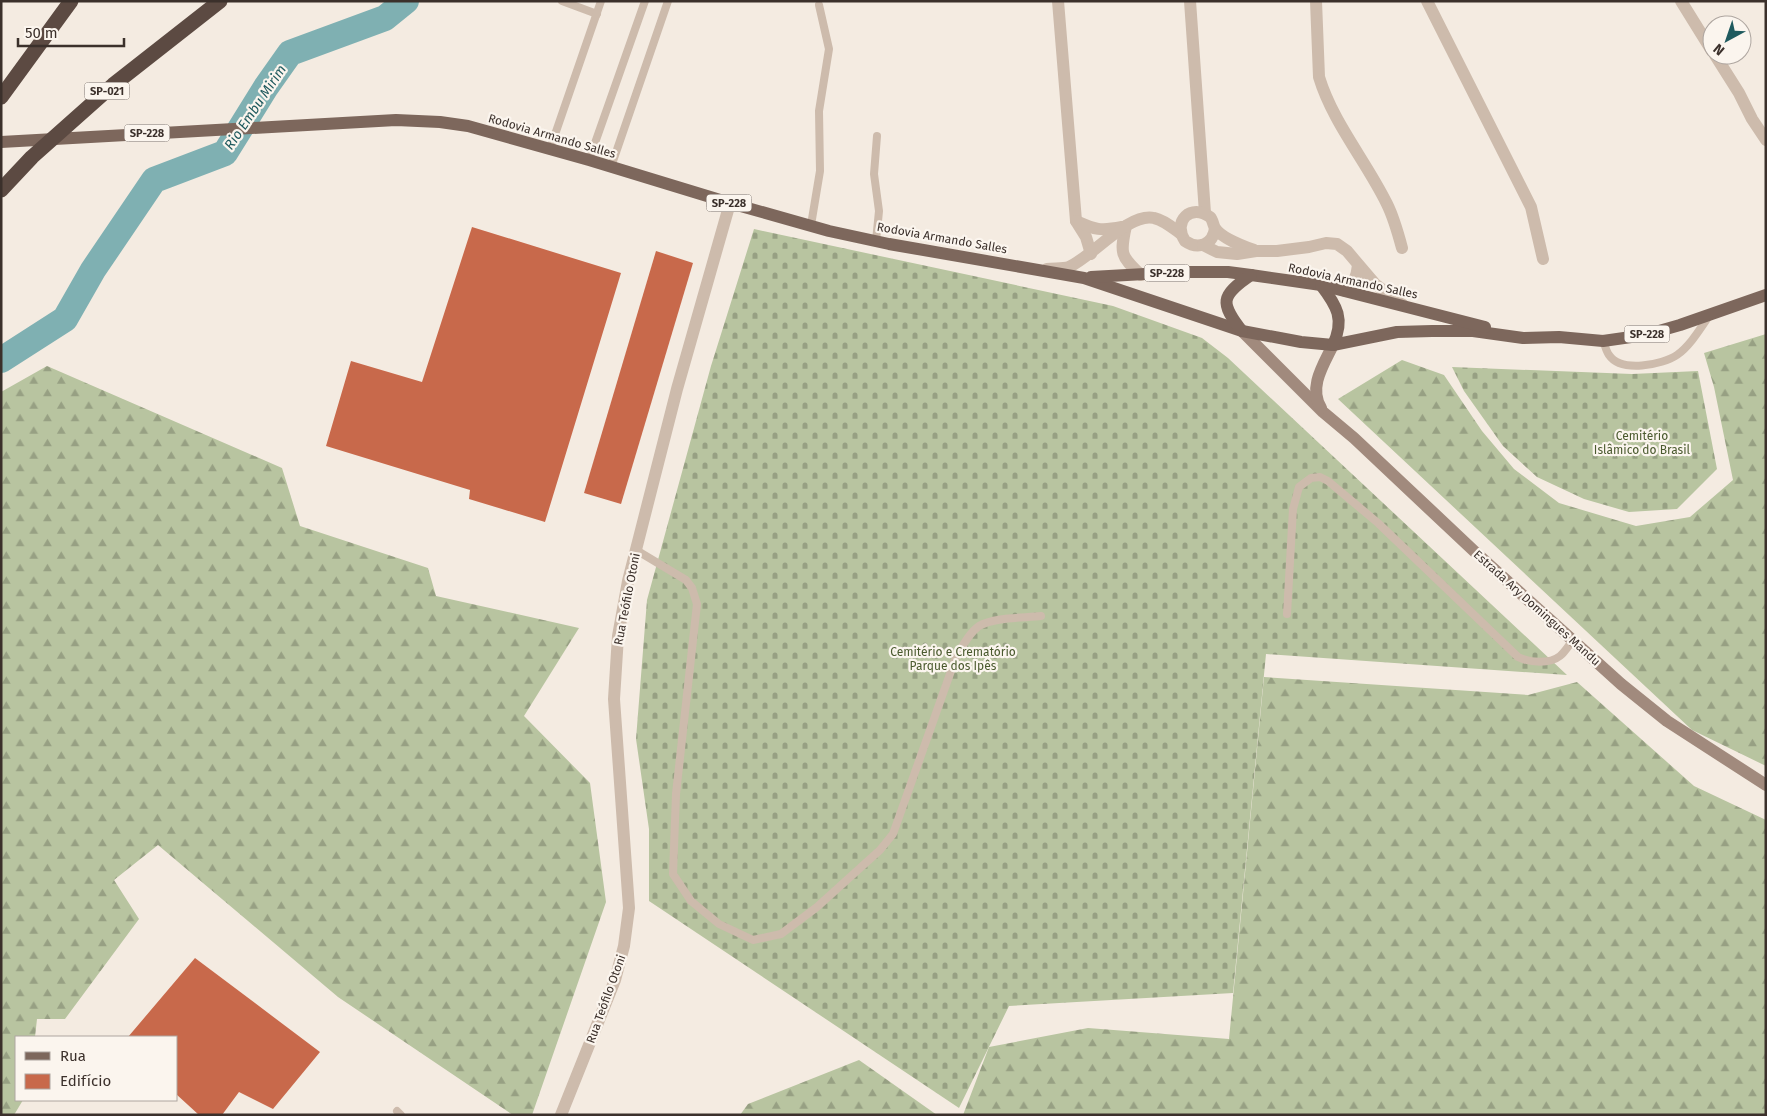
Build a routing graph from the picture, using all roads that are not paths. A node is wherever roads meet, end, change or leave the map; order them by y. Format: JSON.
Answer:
{"nodes":[{"id":1,"x":71,"y":1,"type":"edge"},
{"id":2,"x":220,"y":1,"type":"edge"},
{"id":3,"x":562,"y":1,"type":"edge"},
{"id":4,"x":601,"y":1,"type":"edge"},
{"id":5,"x":645,"y":1,"type":"edge"},
{"id":6,"x":668,"y":1,"type":"edge"},
{"id":7,"x":1058,"y":1,"type":"edge"},
{"id":8,"x":1190,"y":1,"type":"edge"},
{"id":9,"x":1316,"y":1,"type":"edge"},
{"id":10,"x":1427,"y":1,"type":"edge"},
{"id":11,"x":1681,"y":1,"type":"edge"},
{"id":12,"x":818,"y":5,"type":"dead end"},
{"id":13,"x":597,"y":14,"type":"junction"},
{"id":14,"x":1702,"y":35,"type":"edge"},
{"id":15,"x":1721,"y":65,"type":"edge"},
{"id":16,"x":1,"y":97,"type":"edge"},
{"id":17,"x":877,"y":136,"type":"dead end"},
{"id":18,"x":1766,"y":140,"type":"edge"},
{"id":19,"x":1,"y":142,"type":"edge"},
{"id":20,"x":550,"y":149,"type":"junction"},
{"id":21,"x":589,"y":160,"type":"junction"},
{"id":22,"x":611,"y":167,"type":"junction"},
{"id":23,"x":1,"y":190,"type":"edge"},
{"id":24,"x":730,"y":203,"type":"junction"},
{"id":25,"x":1206,"y":213,"type":"junction"},
{"id":26,"x":1183,"y":218,"type":"junction"},
{"id":27,"x":1076,"y":221,"type":"junction"},
{"id":28,"x":1162,"y":221,"type":"junction"},
{"id":29,"x":811,"y":226,"type":"junction"},
{"id":30,"x":1126,"y":226,"type":"junction"},
{"id":31,"x":1215,"y":228,"type":"junction"},
{"id":32,"x":1181,"y":234,"type":"junction"},
{"id":33,"x":876,"y":241,"type":"junction"},
{"id":34,"x":1203,"y":245,"type":"junction"},
{"id":35,"x":1402,"y":248,"type":"dead end"},
{"id":36,"x":1256,"y":251,"type":"junction"},
{"id":37,"x":1091,"y":254,"type":"junction"},
{"id":38,"x":1544,"y":259,"type":"dead end"},
{"id":39,"x":1358,"y":265,"type":"junction"},
{"id":40,"x":1036,"y":269,"type":"junction"},
{"id":41,"x":1141,"y":275,"type":"junction"},
{"id":42,"x":1251,"y":275,"type":"junction"},
{"id":43,"x":1084,"y":278,"type":"junction"},
{"id":44,"x":1321,"y":285,"type":"junction"},
{"id":45,"x":1345,"y":292,"type":"junction"},
{"id":46,"x":1766,"y":295,"type":"edge"},
{"id":47,"x":1403,"y":306,"type":"junction"},
{"id":48,"x":1710,"y":315,"type":"junction"},
{"id":49,"x":1242,"y":332,"type":"junction"},
{"id":50,"x":1523,"y":338,"type":"junction"},
{"id":51,"x":1603,"y":341,"type":"junction"},
{"id":52,"x":1333,"y":345,"type":"junction"},
{"id":53,"x":1323,"y":412,"type":"junction"},
{"id":54,"x":636,"y":550,"type":"junction"},
{"id":55,"x":1287,"y":614,"type":"dead end"},
{"id":56,"x":1041,"y":616,"type":"dead end"},
{"id":57,"x":1573,"y":640,"type":"junction"},
{"id":58,"x":1766,"y":784,"type":"edge"},
{"id":59,"x":561,"y":1115,"type":"edge"}],
"edges":[{"from":1,"to":16,"type":"highway"},
{"from":2,"to":23,"type":"highway","number":"SP-021"},
{"from":3,"to":13,"type":"lane"},
{"from":4,"to":13,"type":"lane"},
{"from":5,"to":21,"type":"lane"},
{"from":6,"to":22,"type":"lane"},
{"from":7,"to":27,"type":"street"},
{"from":8,"to":25,"type":"street"},
{"from":9,"to":35,"type":"street"},
{"from":10,"to":38,"type":"street"},
{"from":11,"to":14,"type":"street"},
{"from":12,"to":29,"type":"lane"},
{"from":13,"to":20,"type":"lane"},
{"from":15,"to":18,"type":"street"},
{"from":17,"to":33,"type":"lane"},
{"from":19,"to":20,"type":"main road","name":"Rodovia Armando Salles","number":"SP-228"},
{"from":20,"to":21,"type":"main road","name":"Rodovia Armando Salles","number":"SP-228"},
{"from":21,"to":22,"type":"main road","name":"Rodovia Armando Salles","number":"SP-228"},
{"from":22,"to":24,"type":"main road","name":"Rodovia Armando Salles","number":"SP-228"},
{"from":24,"to":29,"type":"main road","name":"Rodovia Armando Salles","number":"SP-228"},
{"from":24,"to":54,"type":"street","name":"Rua Teófilo Otoni"},
{"from":25,"to":26,"type":"street"},
{"from":25,"to":31,"type":"street"},
{"from":26,"to":28,"type":"street"},
{"from":26,"to":32,"type":"street"},
{"from":27,"to":30,"type":"street"},
{"from":27,"to":37,"type":"street"},
{"from":28,"to":30,"type":"street"},
{"from":28,"to":32,"type":"street"},
{"from":29,"to":33,"type":"main road","name":"Rodovia Armando Salles","number":"SP-228"},
{"from":30,"to":37,"type":"street"},
{"from":30,"to":41,"type":"street"},
{"from":31,"to":34,"type":"street"},
{"from":31,"to":36,"type":"street"},
{"from":32,"to":34,"type":"street"},
{"from":33,"to":40,"type":"main road","name":"Rodovia Armando Salles","number":"SP-228"},
{"from":34,"to":36,"type":"street"},
{"from":36,"to":39,"type":"street"},
{"from":37,"to":40,"type":"street"},
{"from":39,"to":45,"type":"street"},
{"from":39,"to":47,"type":"street"},
{"from":40,"to":43,"type":"main road","name":"Rodovia Armando Salles","number":"SP-228"},
{"from":41,"to":42,"type":"main road","name":"Rodovia Armando Salles","number":"SP-228"},
{"from":41,"to":43,"type":"main road","name":"Rodovia Armando Salles","number":"SP-228"},
{"from":42,"to":44,"type":"main road","name":"Rodovia Armando Salles","number":"SP-228"},
{"from":42,"to":49,"type":"main road"},
{"from":43,"to":49,"type":"main road","name":"Rodovia Armando Salles","number":"SP-228"},
{"from":44,"to":45,"type":"main road","name":"Rodovia Armando Salles","number":"SP-228"},
{"from":44,"to":52,"type":"main road"},
{"from":45,"to":47,"type":"main road","name":"Rodovia Armando Salles","number":"SP-228"},
{"from":46,"to":48,"type":"main road","name":"Rodovia Armando Salles","number":"SP-228"},
{"from":47,"to":50,"type":"main road","name":"Rodovia Armando Salles","number":"SP-228"},
{"from":48,"to":51,"type":"main road","name":"Rodovia Armando Salles","number":"SP-228"},
{"from":48,"to":51,"type":"lane"},
{"from":49,"to":52,"type":"main road","name":"Rodovia Armando Salles","number":"SP-228"},
{"from":49,"to":53,"type":"street","name":"Estrada Ary Domingues Mandu"},
{"from":50,"to":51,"type":"main road","name":"Rodovia Armando Salles","number":"SP-228"},
{"from":50,"to":52,"type":"main road","name":"Rodovia Armando Salles","number":"SP-228"},
{"from":52,"to":53,"type":"street"},
{"from":53,"to":57,"type":"street","name":"Estrada Ary Domingues Mandu"},
{"from":54,"to":56,"type":"lane"},
{"from":54,"to":59,"type":"street","name":"Rua Teófilo Otoni"},
{"from":55,"to":57,"type":"lane"},
{"from":57,"to":58,"type":"street","name":"Estrada Ary Domingues Mandu"}]}
